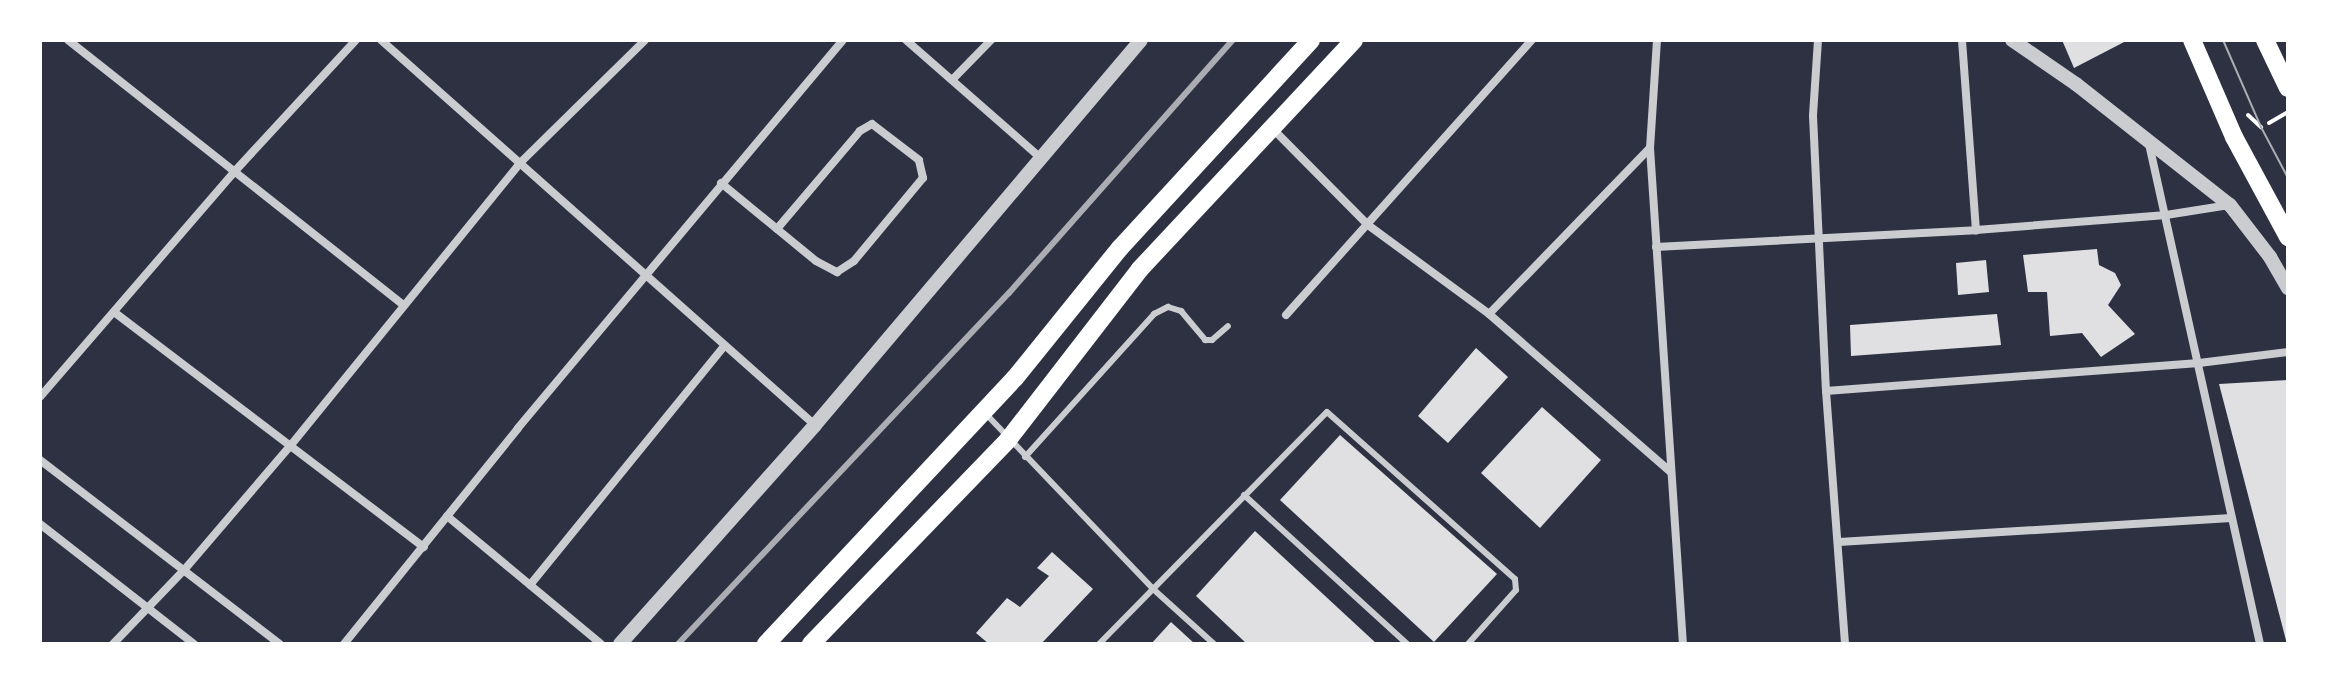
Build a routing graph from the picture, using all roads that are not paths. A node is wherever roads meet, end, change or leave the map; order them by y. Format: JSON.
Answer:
{"nodes":[{"id":1,"x":68,"y":40,"type":"edge"},
{"id":2,"x":356,"y":40,"type":"edge"},
{"id":3,"x":381,"y":40,"type":"edge"},
{"id":4,"x":645,"y":40,"type":"edge"},
{"id":5,"x":843,"y":40,"type":"edge"},
{"id":6,"x":906,"y":40,"type":"edge"},
{"id":7,"x":991,"y":40,"type":"edge"},
{"id":8,"x":1141,"y":40,"type":"edge"},
{"id":9,"x":1311,"y":40,"type":"edge"},
{"id":10,"x":1354,"y":40,"type":"edge"},
{"id":11,"x":1532,"y":40,"type":"edge"},
{"id":12,"x":1657,"y":40,"type":"edge"},
{"id":13,"x":1818,"y":40,"type":"edge"},
{"id":14,"x":1962,"y":40,"type":"edge"},
{"id":15,"x":2012,"y":40,"type":"edge"},
{"id":16,"x":2192,"y":40,"type":"edge"},
{"id":17,"x":2265,"y":40,"type":"edge"},
{"id":18,"x":952,"y":80,"type":"junction"},
{"id":19,"x":2288,"y":88,"type":"edge"},
{"id":20,"x":1272,"y":128,"type":"junction"},
{"id":21,"x":2149,"y":144,"type":"junction"},
{"id":22,"x":1650,"y":148,"type":"junction"},
{"id":23,"x":1042,"y":159,"type":"junction"},
{"id":24,"x":520,"y":163,"type":"junction"},
{"id":25,"x":235,"y":171,"type":"junction"},
{"id":26,"x":721,"y":183,"type":"junction"},
{"id":27,"x":2230,"y":205,"type":"junction"},
{"id":28,"x":2166,"y":215,"type":"junction"},
{"id":29,"x":1368,"y":225,"type":"junction"},
{"id":30,"x":777,"y":229,"type":"junction"},
{"id":31,"x":1976,"y":230,"type":"junction"},
{"id":32,"x":1820,"y":237,"type":"junction"},
{"id":33,"x":2288,"y":237,"type":"edge"},
{"id":34,"x":1656,"y":247,"type":"junction"},
{"id":35,"x":645,"y":276,"type":"junction"},
{"id":36,"x":2288,"y":288,"type":"edge"},
{"id":37,"x":404,"y":305,"type":"junction"},
{"id":38,"x":114,"y":312,"type":"junction"},
{"id":39,"x":1489,"y":314,"type":"junction"},
{"id":40,"x":1286,"y":315,"type":"dead end"},
{"id":41,"x":1228,"y":326,"type":"dead end"},
{"id":42,"x":724,"y":346,"type":"junction"},
{"id":43,"x":2288,"y":352,"type":"edge"},
{"id":44,"x":2199,"y":363,"type":"junction"},
{"id":45,"x":1826,"y":391,"type":"junction"},
{"id":46,"x":40,"y":397,"type":"edge"},
{"id":47,"x":984,"y":412,"type":"junction"},
{"id":48,"x":815,"y":425,"type":"junction"},
{"id":49,"x":1008,"y":440,"type":"junction"},
{"id":50,"x":291,"y":445,"type":"junction"},
{"id":51,"x":1025,"y":457,"type":"junction"},
{"id":52,"x":40,"y":460,"type":"edge"},
{"id":53,"x":1671,"y":472,"type":"junction"},
{"id":54,"x":1244,"y":495,"type":"junction"},
{"id":55,"x":447,"y":516,"type":"junction"},
{"id":56,"x":2231,"y":518,"type":"junction"},
{"id":57,"x":40,"y":524,"type":"edge"},
{"id":58,"x":1839,"y":542,"type":"junction"},
{"id":59,"x":424,"y":547,"type":"junction"},
{"id":60,"x":185,"y":569,"type":"junction"},
{"id":61,"x":530,"y":585,"type":"junction"},
{"id":62,"x":1152,"y":588,"type":"junction"},
{"id":63,"x":146,"y":606,"type":"junction"},
{"id":64,"x":113,"y":644,"type":"edge"},
{"id":65,"x":194,"y":644,"type":"edge"},
{"id":66,"x":280,"y":644,"type":"edge"},
{"id":67,"x":344,"y":644,"type":"edge"},
{"id":68,"x":601,"y":644,"type":"edge"},
{"id":69,"x":620,"y":644,"type":"edge"},
{"id":70,"x":766,"y":644,"type":"edge"},
{"id":71,"x":811,"y":644,"type":"edge"},
{"id":72,"x":1099,"y":644,"type":"edge"},
{"id":73,"x":1214,"y":644,"type":"edge"},
{"id":74,"x":1407,"y":644,"type":"edge"},
{"id":75,"x":1468,"y":644,"type":"edge"},
{"id":76,"x":1683,"y":644,"type":"edge"},
{"id":77,"x":1845,"y":644,"type":"edge"},
{"id":78,"x":2260,"y":644,"type":"edge"}],
"edges":[{"from":1,"to":25,"type":"street"},
{"from":2,"to":25,"type":"street"},
{"from":3,"to":24,"type":"street"},
{"from":4,"to":24,"type":"street"},
{"from":5,"to":26,"type":"street"},
{"from":6,"to":18,"type":"street"},
{"from":7,"to":18,"type":"street"},
{"from":8,"to":23,"type":"street"},
{"from":9,"to":47,"type":"main road"},
{"from":10,"to":20,"type":"main road"},
{"from":11,"to":29,"type":"street"},
{"from":12,"to":22,"type":"street"},
{"from":13,"to":32,"type":"street"},
{"from":14,"to":31,"type":"street"},
{"from":15,"to":21,"type":"street"},
{"from":16,"to":33,"type":"main road"},
{"from":17,"to":19,"type":"main road"},
{"from":18,"to":23,"type":"street"},
{"from":20,"to":29,"type":"street"},
{"from":20,"to":49,"type":"main road"},
{"from":21,"to":27,"type":"street"},
{"from":21,"to":28,"type":"street"},
{"from":22,"to":34,"type":"street"},
{"from":22,"to":39,"type":"street"},
{"from":23,"to":48,"type":"street"},
{"from":24,"to":35,"type":"street"},
{"from":24,"to":37,"type":"street"},
{"from":25,"to":37,"type":"street"},
{"from":25,"to":38,"type":"street"},
{"from":26,"to":30,"type":"street"},
{"from":26,"to":35,"type":"street"},
{"from":27,"to":28,"type":"street"},
{"from":27,"to":36,"type":"street"},
{"from":28,"to":31,"type":"street"},
{"from":28,"to":44,"type":"street"},
{"from":29,"to":39,"type":"street"},
{"from":29,"to":40,"type":"street"},
{"from":30,"to":30,"type":"street"},
{"from":31,"to":32,"type":"street"},
{"from":32,"to":34,"type":"street"},
{"from":32,"to":45,"type":"street"},
{"from":34,"to":53,"type":"street"},
{"from":35,"to":42,"type":"street"},
{"from":35,"to":55,"type":"street"},
{"from":37,"to":50,"type":"street"},
{"from":38,"to":46,"type":"street"},
{"from":38,"to":50,"type":"street"},
{"from":39,"to":53,"type":"street"},
{"from":41,"to":51,"type":"lane"},
{"from":42,"to":48,"type":"street"},
{"from":42,"to":61,"type":"street"},
{"from":43,"to":44,"type":"street"},
{"from":44,"to":45,"type":"street"},
{"from":44,"to":56,"type":"street"},
{"from":45,"to":58,"type":"street"},
{"from":47,"to":49,"type":"lane"},
{"from":47,"to":70,"type":"main road"},
{"from":48,"to":69,"type":"street"},
{"from":49,"to":51,"type":"lane"},
{"from":49,"to":71,"type":"main road"},
{"from":50,"to":59,"type":"street"},
{"from":50,"to":60,"type":"street"},
{"from":51,"to":62,"type":"lane"},
{"from":52,"to":60,"type":"street"},
{"from":53,"to":76,"type":"street"},
{"from":54,"to":62,"type":"lane"},
{"from":54,"to":74,"type":"lane"},
{"from":54,"to":75,"type":"lane"},
{"from":55,"to":59,"type":"street"},
{"from":55,"to":61,"type":"street"},
{"from":56,"to":58,"type":"street"},
{"from":56,"to":78,"type":"street"},
{"from":57,"to":63,"type":"street"},
{"from":58,"to":77,"type":"street"},
{"from":59,"to":67,"type":"street"},
{"from":60,"to":63,"type":"street"},
{"from":60,"to":66,"type":"street"},
{"from":61,"to":68,"type":"street"},
{"from":62,"to":72,"type":"lane"},
{"from":62,"to":73,"type":"lane"},
{"from":63,"to":64,"type":"street"},
{"from":63,"to":65,"type":"street"}]}
